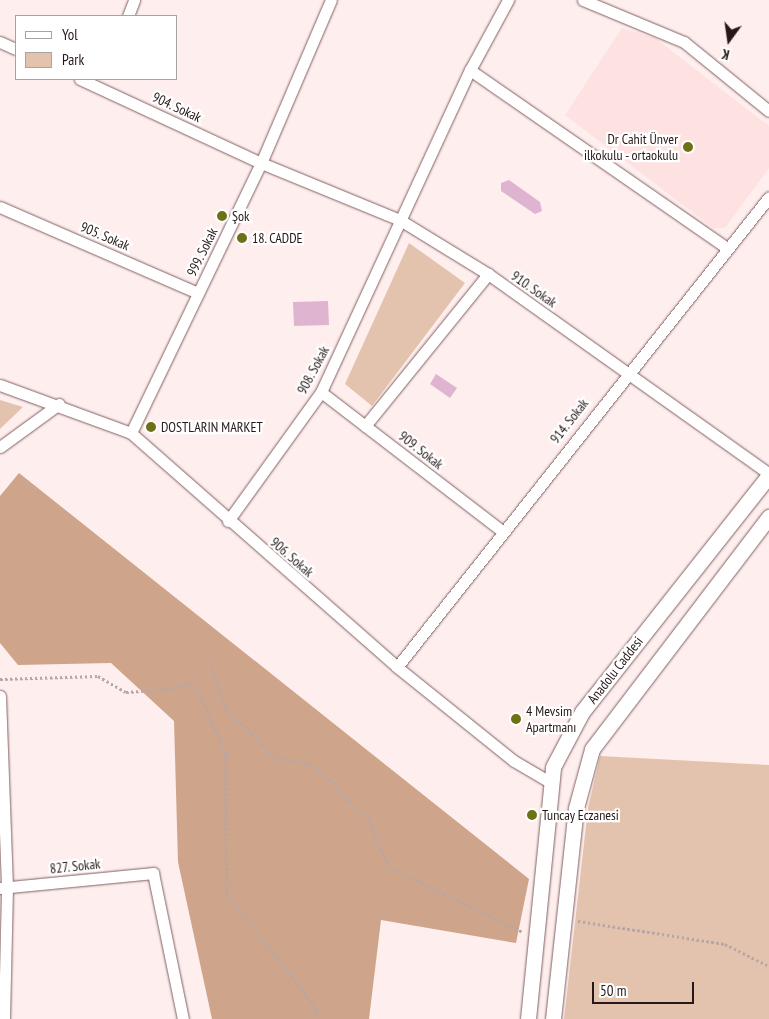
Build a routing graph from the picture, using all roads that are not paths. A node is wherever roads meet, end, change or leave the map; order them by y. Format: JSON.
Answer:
{"nodes":[{"id":1,"x":134,"y":0,"type":"edge"},
{"id":2,"x":332,"y":0,"type":"edge"},
{"id":3,"x":508,"y":0,"type":"edge"},
{"id":4,"x":583,"y":0,"type":"edge"},
{"id":5,"x":128,"y":15,"type":"edge"},
{"id":6,"x":0,"y":42,"type":"edge"},
{"id":7,"x":15,"y":49,"type":"edge"},
{"id":8,"x":470,"y":70,"type":"junction"},
{"id":9,"x":85,"y":80,"type":"edge"},
{"id":10,"x":103,"y":84,"type":"edge"},
{"id":11,"x":769,"y":112,"type":"edge"},
{"id":12,"x":261,"y":163,"type":"junction"},
{"id":13,"x":769,"y":197,"type":"edge"},
{"id":14,"x":0,"y":207,"type":"edge"},
{"id":15,"x":400,"y":220,"type":"junction"},
{"id":16,"x":728,"y":248,"type":"junction"},
{"id":17,"x":488,"y":274,"type":"junction"},
{"id":18,"x":198,"y":293,"type":"junction"},
{"id":19,"x":626,"y":373,"type":"junction"},
{"id":20,"x":0,"y":385,"type":"edge"},
{"id":21,"x":321,"y":392,"type":"junction"},
{"id":22,"x":59,"y":404,"type":"junction"},
{"id":23,"x":365,"y":426,"type":"junction"},
{"id":24,"x":131,"y":433,"type":"junction"},
{"id":25,"x":0,"y":447,"type":"edge"},
{"id":26,"x":769,"y":475,"type":"edge"},
{"id":27,"x":769,"y":517,"type":"edge"},
{"id":28,"x":228,"y":521,"type":"junction"},
{"id":29,"x":502,"y":531,"type":"junction"},
{"id":30,"x":397,"y":667,"type":"junction"},
{"id":31,"x":0,"y":696,"type":"edge"},
{"id":32,"x":550,"y":782,"type":"junction"},
{"id":33,"x":3,"y":888,"type":"edge"},
{"id":34,"x":4,"y":1019,"type":"edge"},
{"id":35,"x":183,"y":1019,"type":"edge"},
{"id":36,"x":528,"y":1019,"type":"edge"},
{"id":37,"x":553,"y":1019,"type":"edge"}],
"edges":[{"from":1,"to":5,"type":"street"},
{"from":2,"to":12,"type":"street","name":"999. Sokak"},
{"from":3,"to":8,"type":"street","name":"908. Sokak"},
{"from":4,"to":11,"type":"street"},
{"from":6,"to":7,"type":"street"},
{"from":8,"to":15,"type":"street","name":"908. Sokak"},
{"from":8,"to":16,"type":"street"},
{"from":9,"to":10,"type":"street","name":"904. Sokak"},
{"from":10,"to":12,"type":"street","name":"904. Sokak"},
{"from":12,"to":15,"type":"street","name":"910. Sokak"},
{"from":12,"to":18,"type":"street","name":"999. Sokak"},
{"from":13,"to":16,"type":"street","name":"914. Sokak"},
{"from":14,"to":18,"type":"street","name":"905. Sokak"},
{"from":15,"to":17,"type":"street","name":"910. Sokak"},
{"from":15,"to":21,"type":"street","name":"908. Sokak"},
{"from":16,"to":19,"type":"street","name":"914. Sokak"},
{"from":17,"to":19,"type":"street","name":"910. Sokak"},
{"from":17,"to":23,"type":"street"},
{"from":18,"to":24,"type":"street","name":"999. Sokak"},
{"from":19,"to":26,"type":"street","name":"910. Sokak"},
{"from":19,"to":29,"type":"street","name":"914. Sokak"},
{"from":20,"to":22,"type":"street","name":"906. Sokak"},
{"from":21,"to":23,"type":"street","name":"909. Sokak"},
{"from":21,"to":28,"type":"street","name":"908. Sokak"},
{"from":22,"to":24,"type":"street","name":"906. Sokak"},
{"from":22,"to":25,"type":"street"},
{"from":23,"to":29,"type":"street","name":"909. Sokak"},
{"from":24,"to":28,"type":"street","name":"906. Sokak"},
{"from":26,"to":32,"type":"main road","name":"Anadolu Caddesi"},
{"from":27,"to":37,"type":"main road","name":"Anadolu Caddesi"},
{"from":28,"to":30,"type":"street","name":"906. Sokak"},
{"from":29,"to":30,"type":"street","name":"914. Sokak"},
{"from":30,"to":32,"type":"street","name":"906. Sokak"},
{"from":31,"to":33,"type":"street"},
{"from":32,"to":36,"type":"main road","name":"Anadolu Caddesi"},
{"from":33,"to":34,"type":"street"},
{"from":33,"to":35,"type":"street","name":"827. Sokak"}]}
